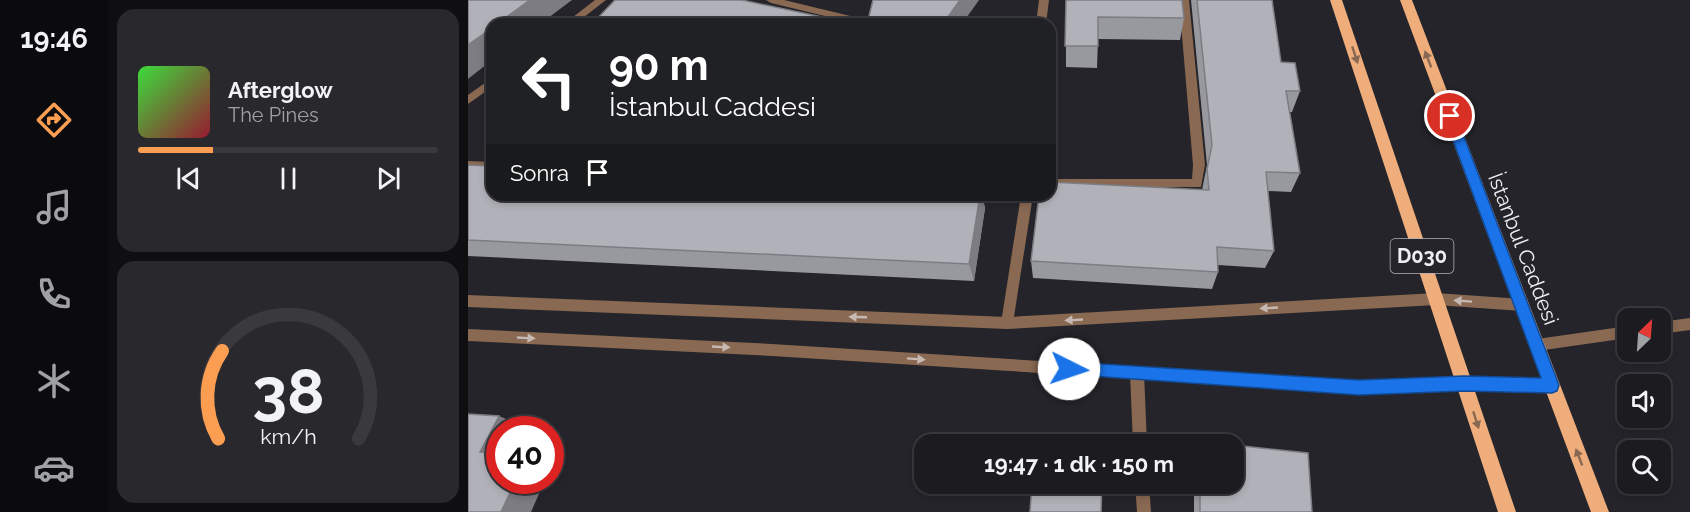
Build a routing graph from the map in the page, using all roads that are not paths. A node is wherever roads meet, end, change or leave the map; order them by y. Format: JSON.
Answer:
{"nodes":[{"id":1,"x":601,"y":0,"type":"edge"},
{"id":2,"x":771,"y":0,"type":"edge"},
{"id":3,"x":1044,"y":0,"type":"edge"},
{"id":4,"x":1184,"y":0,"type":"edge"},
{"id":5,"x":1336,"y":0,"type":"edge"},
{"id":6,"x":1406,"y":0,"type":"edge"},
{"id":7,"x":577,"y":18,"type":"edge"},
{"id":8,"x":846,"y":18,"type":"edge"},
{"id":9,"x":1042,"y":18,"type":"edge"},
{"id":10,"x":486,"y":86,"type":"edge"},
{"id":11,"x":468,"y":100,"type":"edge"},
{"id":12,"x":468,"y":165,"type":"edge"},
{"id":13,"x":486,"y":166,"type":"edge"},
{"id":14,"x":1056,"y":183,"type":"edge"},
{"id":15,"x":1026,"y":201,"type":"edge"},
{"id":16,"x":1436,"y":299,"type":"junction"},
{"id":17,"x":468,"y":301,"type":"edge"},
{"id":18,"x":1521,"y":305,"type":"junction"},
{"id":19,"x":1007,"y":323,"type":"junction"},
{"id":20,"x":1690,"y":324,"type":"edge"},
{"id":21,"x":1671,"y":327,"type":"edge"},
{"id":22,"x":1617,"y":334,"type":"edge"},
{"id":23,"x":468,"y":335,"type":"edge"},
{"id":24,"x":1536,"y":345,"type":"junction"},
{"id":25,"x":1137,"y":374,"type":"junction"},
{"id":26,"x":1464,"y":383,"type":"junction"},
{"id":27,"x":1552,"y":385,"type":"junction"},
{"id":28,"x":1140,"y":434,"type":"edge"},
{"id":29,"x":1143,"y":494,"type":"edge"},
{"id":30,"x":1144,"y":512,"type":"edge"},
{"id":31,"x":1507,"y":512,"type":"edge"},
{"id":32,"x":1600,"y":512,"type":"edge"}],
"edges":[{"from":1,"to":7,"type":"street"},
{"from":2,"to":8,"type":"street"},
{"from":3,"to":9,"type":"street"},
{"from":4,"to":14,"type":"street"},
{"from":5,"to":16,"type":"main road","number":"D030","one_way":true},
{"from":18,"to":6,"type":"main road","name":"İstanbul Caddesi","one_way":true},
{"from":10,"to":11,"type":"street"},
{"from":12,"to":13,"type":"street"},
{"from":15,"to":19,"type":"street"},
{"from":18,"to":16,"type":"street","one_way":true},
{"from":16,"to":19,"type":"street","one_way":true},
{"from":16,"to":26,"type":"main road","number":"D030"},
{"from":19,"to":17,"type":"street","one_way":true},
{"from":18,"to":24,"type":"main road","name":"İstanbul Caddesi"},
{"from":20,"to":21,"type":"street"},
{"from":22,"to":24,"type":"street"},
{"from":23,"to":25,"type":"street","one_way":true},
{"from":24,"to":27,"type":"main road","name":"İstanbul Caddesi"},
{"from":25,"to":26,"type":"street"},
{"from":25,"to":28,"type":"street"},
{"from":26,"to":27,"type":"street"},
{"from":26,"to":31,"type":"main road","number":"D030","one_way":true},
{"from":32,"to":27,"type":"main road","name":"İstanbul Caddesi","one_way":true},
{"from":29,"to":30,"type":"street"}]}
